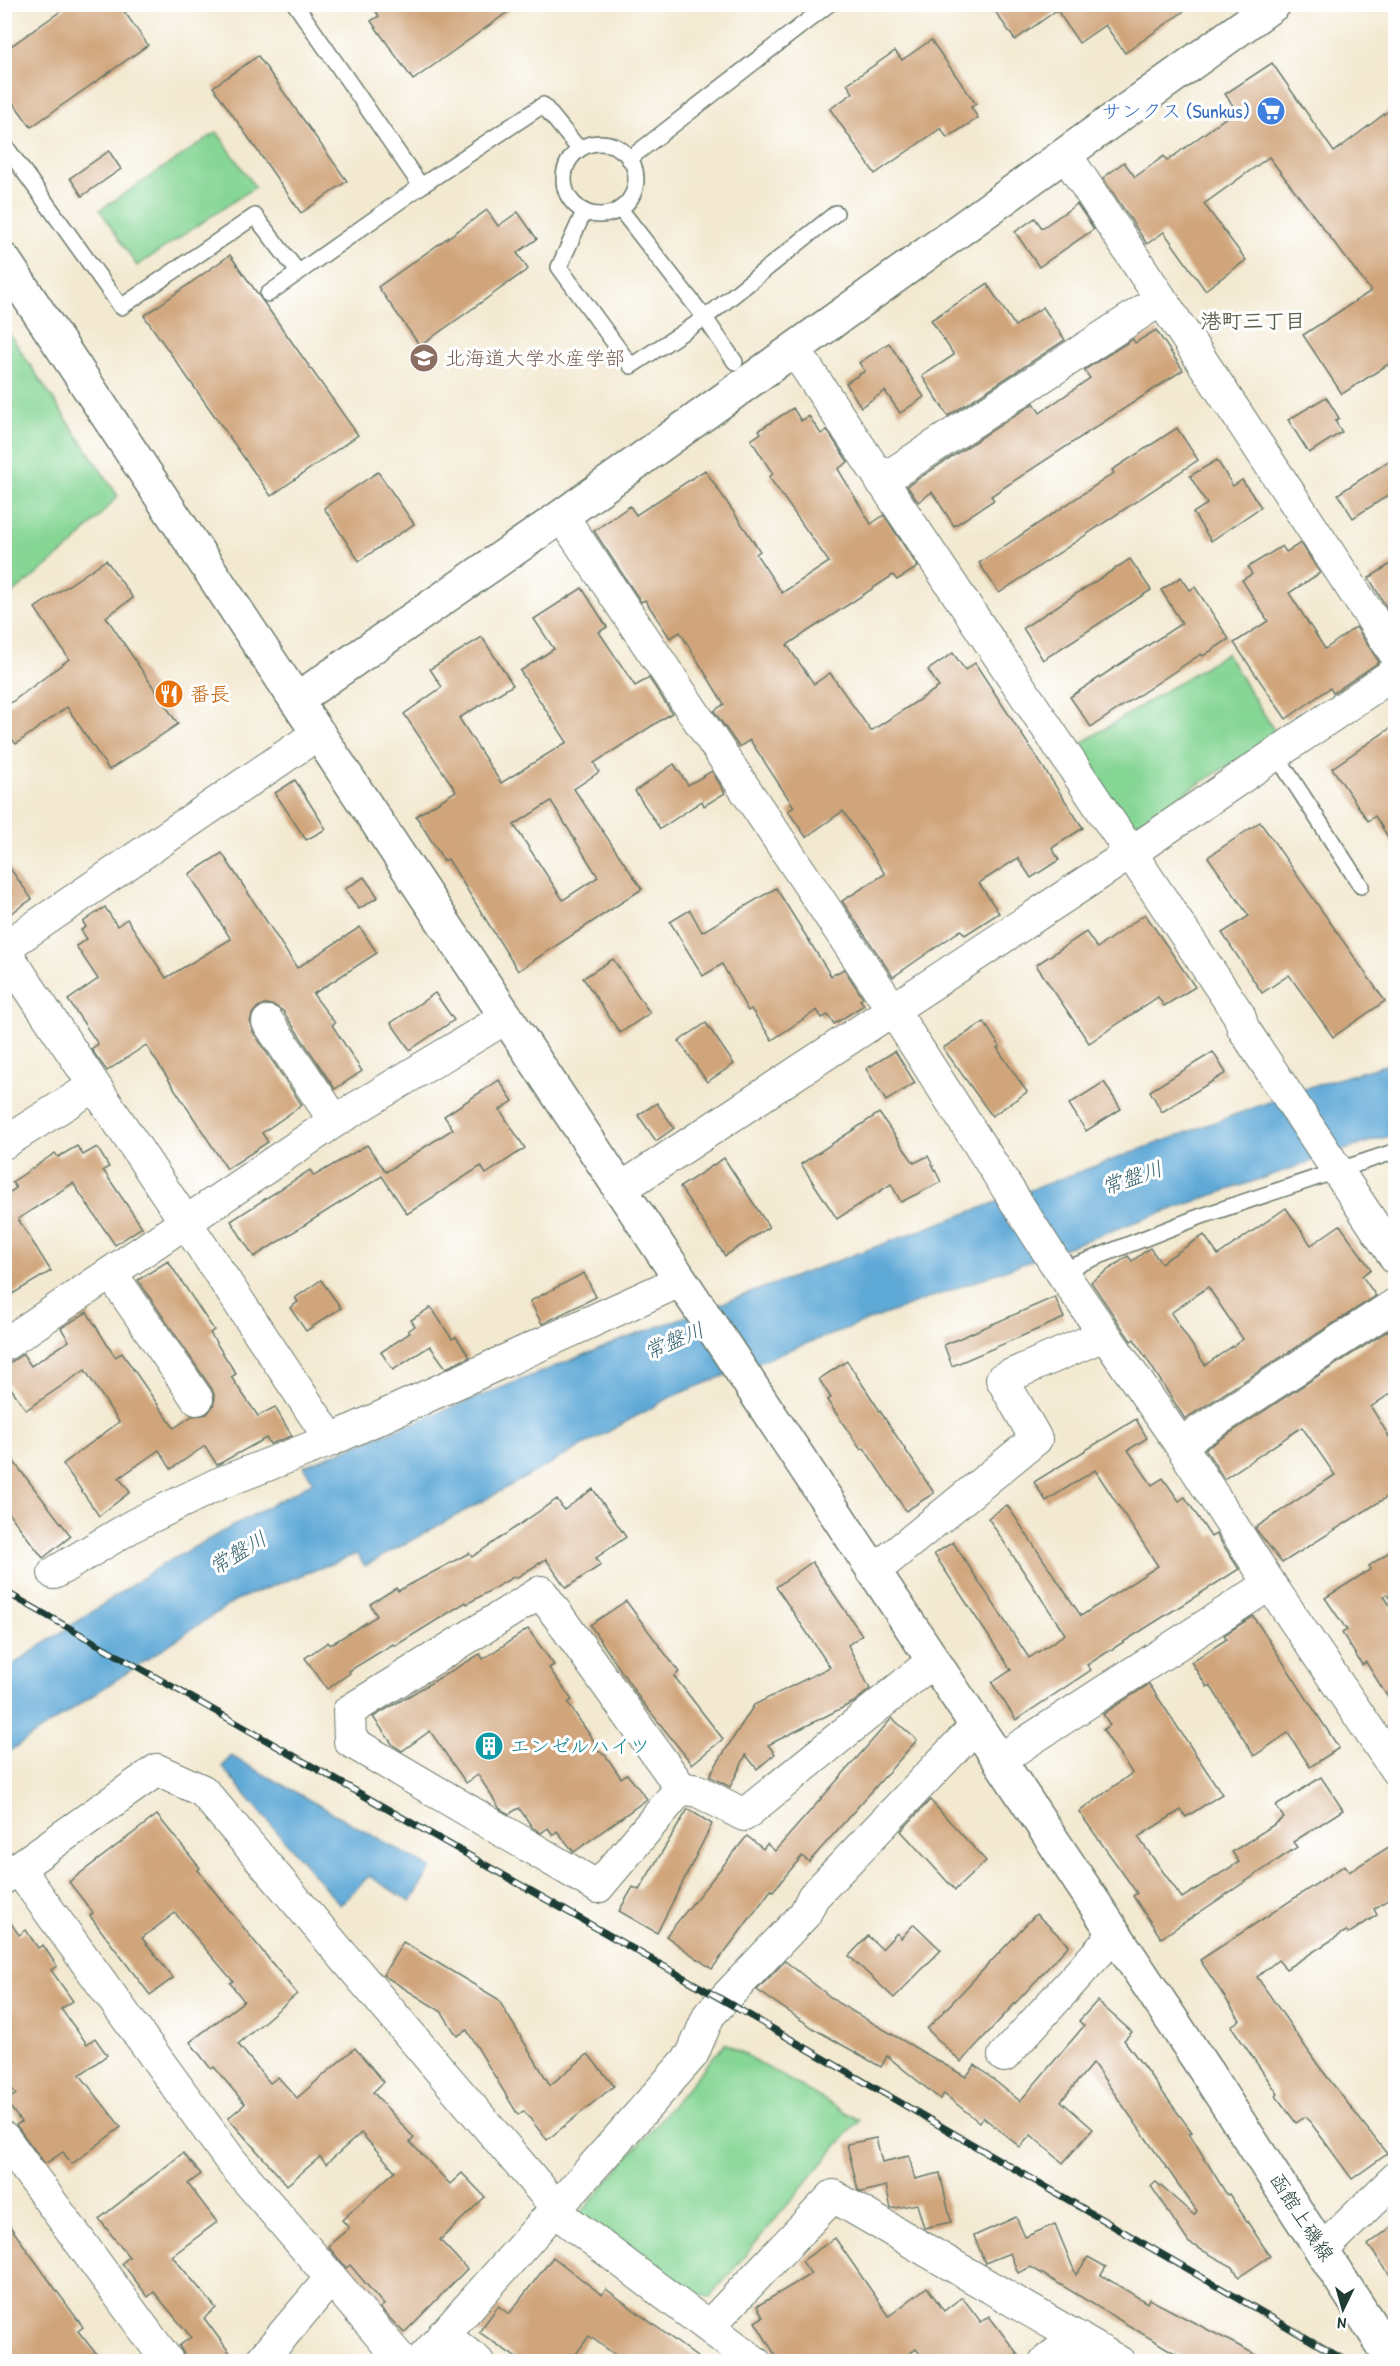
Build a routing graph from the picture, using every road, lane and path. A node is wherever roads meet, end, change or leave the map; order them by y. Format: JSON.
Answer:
{"nodes":[{"id":1,"x":295,"y":4,"type":"edge"},
{"id":2,"x":829,"y":4,"type":"edge"},
{"id":3,"x":1274,"y":4,"type":"edge"},
{"id":4,"x":4,"y":144,"type":"edge"},
{"id":5,"x":579,"y":149,"type":"junction"},
{"id":6,"x":1066,"y":155,"type":"junction"},
{"id":7,"x":629,"y":159,"type":"junction"},
{"id":8,"x":421,"y":186,"type":"junction"},
{"id":9,"x":620,"y":209,"type":"junction"},
{"id":10,"x":584,"y":212,"type":"junction"},
{"id":11,"x":836,"y":213,"type":"dead end"},
{"id":12,"x":4,"y":260,"type":"edge"},
{"id":13,"x":298,"y":272,"type":"junction"},
{"id":14,"x":268,"y":294,"type":"dead end"},
{"id":15,"x":1160,"y":300,"type":"junction"},
{"id":16,"x":705,"y":318,"type":"junction"},
{"id":17,"x":794,"y":349,"type":"junction"},
{"id":18,"x":735,"y":362,"type":"dead end"},
{"id":19,"x":881,"y":481,"type":"junction"},
{"id":20,"x":561,"y":516,"type":"junction"},
{"id":21,"x":1395,"y":655,"type":"edge"},
{"id":22,"x":1395,"y":672,"type":"edge"},
{"id":23,"x":296,"y":700,"type":"junction"},
{"id":24,"x":319,"y":733,"type":"junction"},
{"id":25,"x":1275,"y":753,"type":"junction"},
{"id":26,"x":1129,"y":854,"type":"junction"},
{"id":27,"x":1361,"y":885,"type":"dead end"},
{"id":28,"x":4,"y":949,"type":"edge"},
{"id":29,"x":893,"y":1010,"type":"junction"},
{"id":30,"x":507,"y":1017,"type":"junction"},
{"id":31,"x":268,"y":1022,"type":"dead end"},
{"id":32,"x":94,"y":1086,"type":"junction"},
{"id":33,"x":335,"y":1121,"type":"junction"},
{"id":34,"x":4,"y":1143,"type":"edge"},
{"id":35,"x":1395,"y":1151,"type":"edge"},
{"id":36,"x":1335,"y":1168,"type":"junction"},
{"id":37,"x":619,"y":1190,"type":"junction"},
{"id":38,"x":185,"y":1221,"type":"junction"},
{"id":39,"x":1395,"y":1258,"type":"edge"},
{"id":40,"x":1058,"y":1266,"type":"junction"},
{"id":41,"x":111,"y":1273,"type":"junction"},
{"id":42,"x":687,"y":1292,"type":"junction"},
{"id":43,"x":1395,"y":1304,"type":"edge"},
{"id":44,"x":1104,"y":1335,"type":"junction"},
{"id":45,"x":4,"y":1345,"type":"edge"},
{"id":46,"x":197,"y":1399,"type":"dead end"},
{"id":47,"x":331,"y":1440,"type":"junction"},
{"id":48,"x":1180,"y":1443,"type":"junction"},
{"id":49,"x":873,"y":1572,"type":"junction"},
{"id":50,"x":54,"y":1573,"type":"dead end"},
{"id":51,"x":1270,"y":1584,"type":"junction"},
{"id":52,"x":933,"y":1661,"type":"junction"},
{"id":53,"x":975,"y":1726,"type":"junction"},
{"id":54,"x":1016,"y":1749,"type":"dead end"},
{"id":55,"x":1395,"y":1770,"type":"edge"},
{"id":56,"x":681,"y":1788,"type":"junction"},
{"id":57,"x":11,"y":1873,"type":"edge"},
{"id":58,"x":1114,"y":1935,"type":"junction"},
{"id":59,"x":1004,"y":2056,"type":"dead end"},
{"id":60,"x":4,"y":2138,"type":"edge"},
{"id":61,"x":1395,"y":2178,"type":"edge"},
{"id":62,"x":556,"y":2209,"type":"junction"},
{"id":63,"x":1323,"y":2249,"type":"junction"},
{"id":64,"x":331,"y":2278,"type":"junction"},
{"id":65,"x":709,"y":2326,"type":"junction"},
{"id":66,"x":443,"y":2335,"type":"junction"},
{"id":67,"x":1077,"y":2337,"type":"junction"},
{"id":68,"x":168,"y":2361,"type":"edge"},
{"id":69,"x":260,"y":2361,"type":"edge"},
{"id":70,"x":403,"y":2361,"type":"edge"},
{"id":71,"x":420,"y":2361,"type":"edge"},
{"id":72,"x":478,"y":2361,"type":"edge"},
{"id":73,"x":755,"y":2361,"type":"edge"},
{"id":74,"x":1045,"y":2361,"type":"edge"},
{"id":75,"x":1119,"y":2361,"type":"edge"},
{"id":76,"x":1394,"y":2361,"type":"edge"}],
"edges":[{"from":1,"to":8,"type":"lane"},
{"from":2,"to":7,"type":"lane"},
{"from":3,"to":6,"type":"street"},
{"from":4,"to":13,"type":"lane"},
{"from":5,"to":7,"type":"lane"},
{"from":5,"to":8,"type":"lane"},
{"from":5,"to":10,"type":"lane"},
{"from":6,"to":15,"type":"street"},
{"from":6,"to":17,"type":"street"},
{"from":7,"to":9,"type":"lane"},
{"from":8,"to":13,"type":"lane"},
{"from":9,"to":10,"type":"lane"},
{"from":9,"to":16,"type":"lane"},
{"from":10,"to":16,"type":"lane"},
{"from":11,"to":16,"type":"lane"},
{"from":12,"to":23,"type":"street","name":"函館上磯線"},
{"from":13,"to":14,"type":"lane"},
{"from":15,"to":19,"type":"street"},
{"from":15,"to":21,"type":"street"},
{"from":16,"to":18,"type":"lane"},
{"from":17,"to":19,"type":"street"},
{"from":17,"to":20,"type":"street"},
{"from":19,"to":26,"type":"street"},
{"from":20,"to":23,"type":"street"},
{"from":20,"to":29,"type":"street"},
{"from":22,"to":25,"type":"street"},
{"from":23,"to":24,"type":"street","name":"函館上磯線"},
{"from":24,"to":28,"type":"street"},
{"from":24,"to":30,"type":"street","name":"函館上磯線"},
{"from":25,"to":26,"type":"street"},
{"from":25,"to":27,"type":"lane"},
{"from":26,"to":29,"type":"street"},
{"from":26,"to":36,"type":"street"},
{"from":28,"to":32,"type":"street"},
{"from":29,"to":37,"type":"street"},
{"from":29,"to":40,"type":"street"},
{"from":30,"to":33,"type":"street"},
{"from":30,"to":37,"type":"street","name":"函館上磯線"},
{"from":31,"to":33,"type":"street"},
{"from":32,"to":34,"type":"street"},
{"from":32,"to":38,"type":"street"},
{"from":33,"to":38,"type":"street"},
{"from":35,"to":36,"type":"lane"},
{"from":36,"to":39,"type":"street"},
{"from":36,"to":40,"type":"lane"},
{"from":37,"to":42,"type":"street","name":"函館上磯線"},
{"from":38,"to":41,"type":"street"},
{"from":38,"to":47,"type":"street"},
{"from":40,"to":44,"type":"street"},
{"from":41,"to":45,"type":"street"},
{"from":41,"to":46,"type":"street"},
{"from":42,"to":47,"type":"street"},
{"from":42,"to":49,"type":"street","name":"函館上磯線"},
{"from":43,"to":48,"type":"street"},
{"from":44,"to":48,"type":"street"},
{"from":44,"to":49,"type":"street"},
{"from":47,"to":50,"type":"street"},
{"from":48,"to":51,"type":"street"},
{"from":49,"to":52,"type":"street","name":"函館上磯線"},
{"from":51,"to":54,"type":"street"},
{"from":51,"to":55,"type":"street"},
{"from":52,"to":53,"type":"street","name":"函館上磯線"},
{"from":52,"to":56,"type":"street"},
{"from":53,"to":58,"type":"street","name":"函館上磯線"},
{"from":53,"to":62,"type":"street"},
{"from":56,"to":56,"type":"street"},
{"from":57,"to":62,"type":"street"},
{"from":57,"to":64,"type":"street"},
{"from":58,"to":59,"type":"street"},
{"from":58,"to":63,"type":"street","name":"函館上磯線"},
{"from":60,"to":68,"type":"street"},
{"from":61,"to":63,"type":"street"},
{"from":62,"to":65,"type":"street"},
{"from":62,"to":66,"type":"street"},
{"from":63,"to":76,"type":"street","name":"函館上磯線"},
{"from":64,"to":69,"type":"street"},
{"from":64,"to":70,"type":"street"},
{"from":65,"to":67,"type":"street"},
{"from":65,"to":73,"type":"street"},
{"from":66,"to":71,"type":"street"},
{"from":66,"to":72,"type":"street"},
{"from":67,"to":74,"type":"street"},
{"from":67,"to":75,"type":"street"}]}
